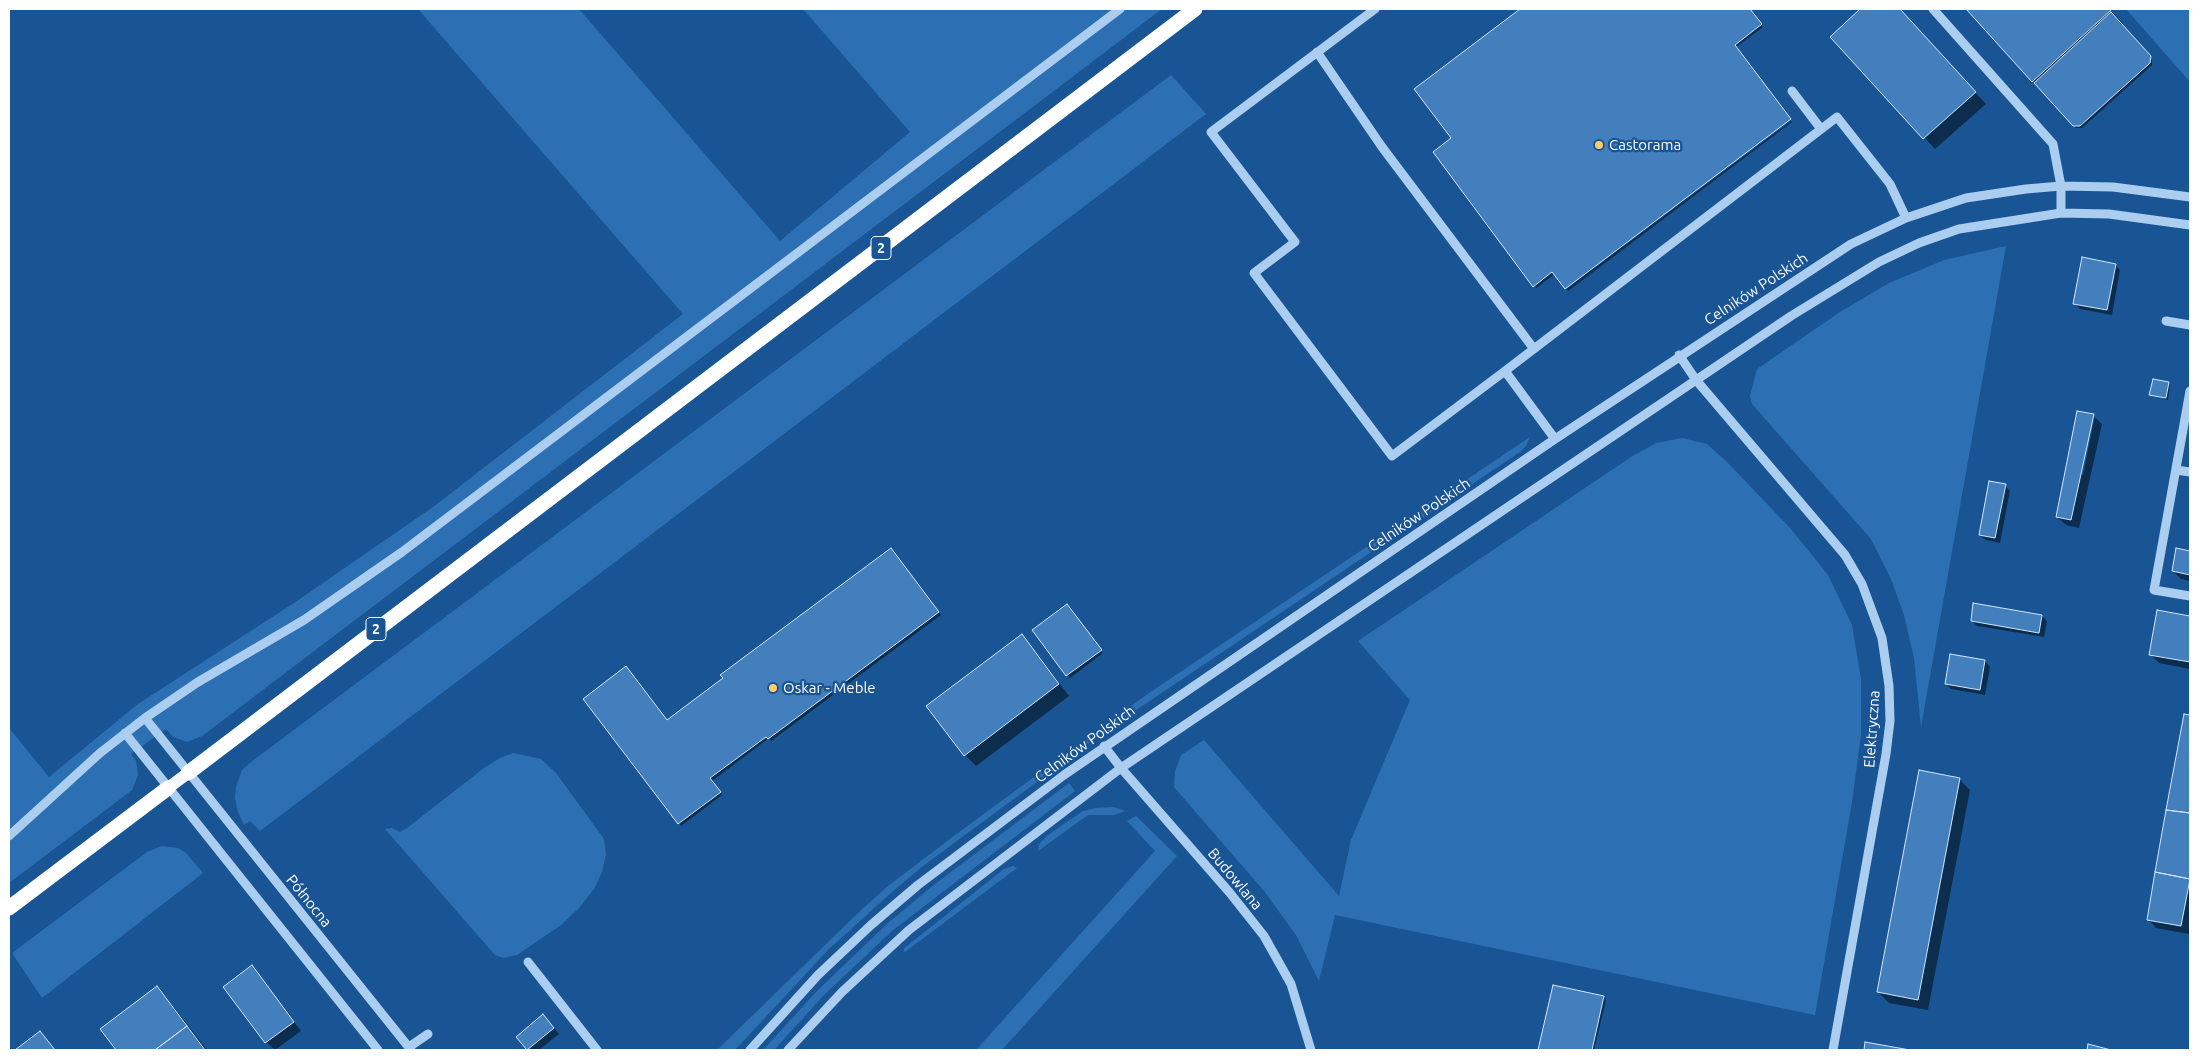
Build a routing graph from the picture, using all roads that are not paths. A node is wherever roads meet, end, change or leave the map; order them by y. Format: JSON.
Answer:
{"nodes":[{"id":1,"x":1120,"y":9,"type":"edge"},
{"id":2,"x":1195,"y":9,"type":"edge"},
{"id":3,"x":1375,"y":9,"type":"edge"},
{"id":4,"x":1933,"y":9,"type":"edge"},
{"id":5,"x":1317,"y":52,"type":"junction"},
{"id":6,"x":1792,"y":91,"type":"dead end"},
{"id":7,"x":1821,"y":129,"type":"junction"},
{"id":8,"x":2061,"y":186,"type":"junction"},
{"id":9,"x":2190,"y":197,"type":"edge"},
{"id":10,"x":2061,"y":213,"type":"junction"},
{"id":11,"x":1906,"y":218,"type":"junction"},
{"id":12,"x":2190,"y":225,"type":"edge"},
{"id":13,"x":2166,"y":321,"type":"dead end"},
{"id":14,"x":2190,"y":325,"type":"edge"},
{"id":15,"x":1534,"y":349,"type":"junction"},
{"id":16,"x":1679,"y":355,"type":"junction"},
{"id":17,"x":1505,"y":371,"type":"junction"},
{"id":18,"x":1696,"y":380,"type":"junction"},
{"id":19,"x":2190,"y":391,"type":"edge"},
{"id":20,"x":1555,"y":439,"type":"junction"},
{"id":21,"x":2176,"y":470,"type":"junction"},
{"id":22,"x":2190,"y":472,"type":"edge"},
{"id":23,"x":2190,"y":596,"type":"edge"},
{"id":24,"x":145,"y":718,"type":"junction"},
{"id":25,"x":125,"y":733,"type":"junction"},
{"id":26,"x":1104,"y":746,"type":"junction"},
{"id":27,"x":1121,"y":768,"type":"junction"},
{"id":28,"x":188,"y":773,"type":"junction"},
{"id":29,"x":168,"y":788,"type":"junction"},
{"id":30,"x":9,"y":836,"type":"edge"},
{"id":31,"x":9,"y":908,"type":"edge"},
{"id":32,"x":528,"y":962,"type":"dead end"},
{"id":33,"x":428,"y":1034,"type":"dead end"},
{"id":34,"x":410,"y":1049,"type":"edge"},
{"id":35,"x":378,"y":1050,"type":"edge"},
{"id":36,"x":597,"y":1050,"type":"edge"},
{"id":37,"x":750,"y":1050,"type":"edge"},
{"id":38,"x":788,"y":1050,"type":"edge"},
{"id":39,"x":1311,"y":1050,"type":"edge"},
{"id":40,"x":1833,"y":1050,"type":"edge"}],
"edges":[{"from":1,"to":24,"type":"street"},
{"from":2,"to":28,"type":"highway","number":"2"},
{"from":3,"to":5,"type":"street"},
{"from":4,"to":8,"type":"street"},
{"from":5,"to":15,"type":"street"},
{"from":5,"to":17,"type":"street"},
{"from":6,"to":7,"type":"street"},
{"from":7,"to":11,"type":"street"},
{"from":7,"to":15,"type":"street"},
{"from":8,"to":9,"type":"street","name":"Celników Polskich"},
{"from":8,"to":10,"type":"street"},
{"from":8,"to":11,"type":"street","name":"Celników Polskich"},
{"from":10,"to":12,"type":"street"},
{"from":10,"to":18,"type":"street"},
{"from":11,"to":16,"type":"street","name":"Celników Polskich"},
{"from":13,"to":14,"type":"street"},
{"from":15,"to":17,"type":"street"},
{"from":16,"to":18,"type":"street","name":"Elektryczna"},
{"from":16,"to":20,"type":"street","name":"Celników Polskich"},
{"from":17,"to":20,"type":"street"},
{"from":18,"to":27,"type":"street"},
{"from":18,"to":40,"type":"street","name":"Elektryczna"},
{"from":19,"to":21,"type":"street"},
{"from":20,"to":26,"type":"street","name":"Celników Polskich"},
{"from":21,"to":22,"type":"street"},
{"from":21,"to":23,"type":"street"},
{"from":24,"to":25,"type":"street"},
{"from":24,"to":28,"type":"street","name":"Północna"},
{"from":25,"to":29,"type":"street"},
{"from":25,"to":30,"type":"street"},
{"from":26,"to":27,"type":"street","name":"Budowlana"},
{"from":26,"to":37,"type":"street","name":"Celników Polskich"},
{"from":27,"to":38,"type":"street"},
{"from":27,"to":39,"type":"street","name":"Budowlana"},
{"from":28,"to":29,"type":"main road"},
{"from":28,"to":34,"type":"street","name":"Północna"},
{"from":29,"to":31,"type":"highway"},
{"from":29,"to":35,"type":"street"},
{"from":32,"to":36,"type":"street"},
{"from":33,"to":34,"type":"street","name":"Północna"}]}
